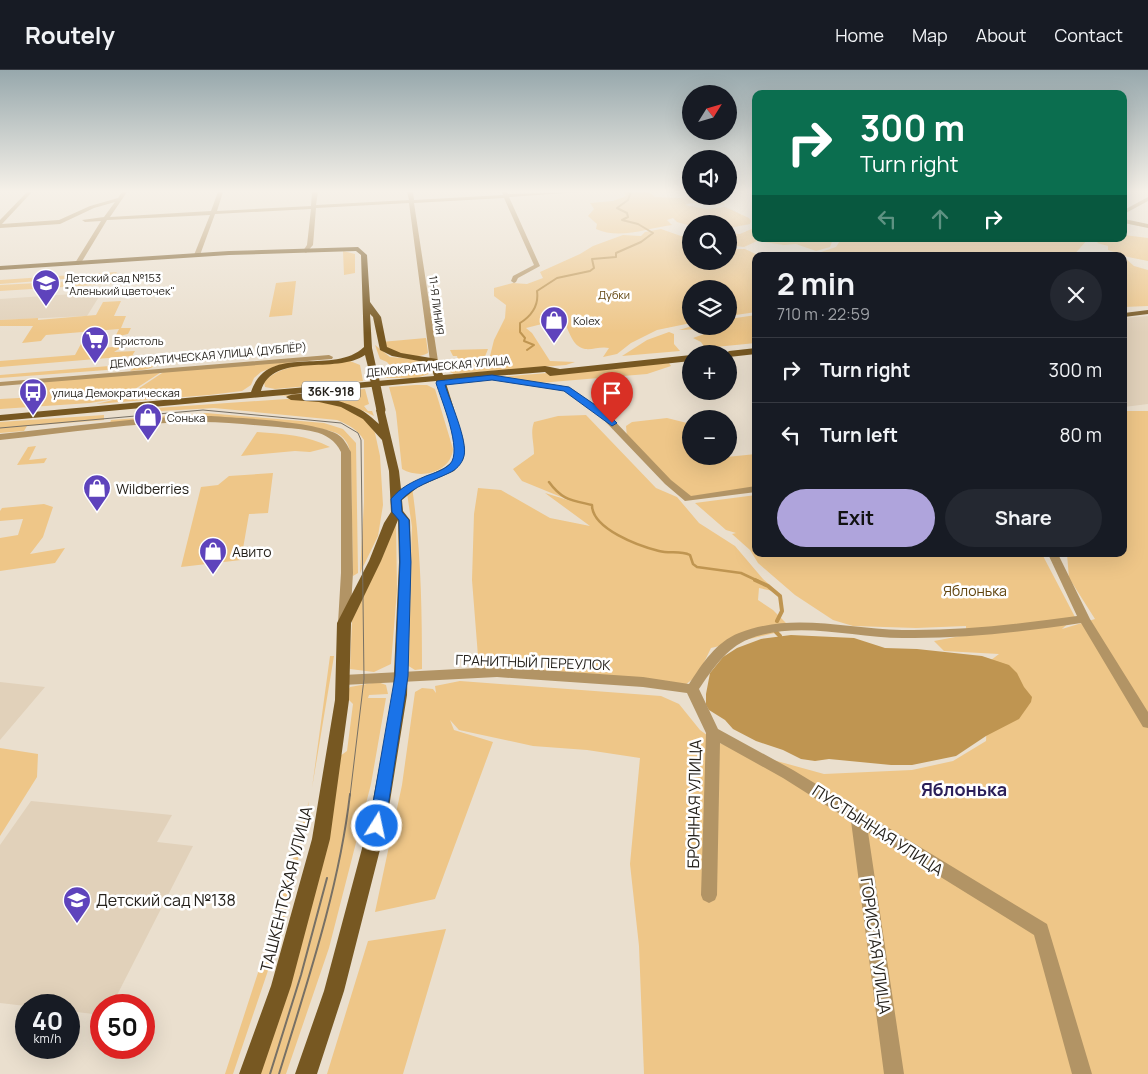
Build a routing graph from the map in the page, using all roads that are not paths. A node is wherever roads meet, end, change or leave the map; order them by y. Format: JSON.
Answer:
{"nodes":[{"id":1,"x":93,"y":239,"type":"edge"},
{"id":2,"x":203,"y":239,"type":"edge"},
{"id":3,"x":310,"y":239,"type":"edge"},
{"id":4,"x":417,"y":239,"type":"edge"},
{"id":5,"x":525,"y":239,"type":"edge"},
{"id":6,"x":306,"y":251,"type":"junction"},
{"id":7,"x":197,"y":255,"type":"junction"},
{"id":8,"x":78,"y":263,"type":"junction"},
{"id":9,"x":0,"y":268,"type":"edge"},
{"id":10,"x":514,"y":281,"type":"dead end"},
{"id":11,"x":366,"y":302,"type":"junction"},
{"id":12,"x":1148,"y":312,"type":"edge"},
{"id":13,"x":1127,"y":314,"type":"edge"},
{"id":14,"x":368,"y":348,"type":"junction"},
{"id":15,"x":752,"y":351,"type":"edge"},
{"id":16,"x":737,"y":353,"type":"edge"},
{"id":17,"x":329,"y":357,"type":"dead end"},
{"id":18,"x":682,"y":359,"type":"edge"},
{"id":19,"x":346,"y":360,"type":"junction"},
{"id":20,"x":434,"y":361,"type":"junction"},
{"id":21,"x":373,"y":370,"type":"junction"},
{"id":22,"x":557,"y":371,"type":"junction"},
{"id":23,"x":492,"y":377,"type":"junction"},
{"id":24,"x":440,"y":380,"type":"junction"},
{"id":25,"x":0,"y":384,"type":"edge"},
{"id":26,"x":255,"y":394,"type":"junction"},
{"id":27,"x":201,"y":400,"type":"junction"},
{"id":28,"x":222,"y":400,"type":"junction"},
{"id":29,"x":0,"y":418,"type":"edge"},
{"id":30,"x":0,"y":437,"type":"edge"},
{"id":31,"x":389,"y":444,"type":"junction"},
{"id":32,"x":394,"y":471,"type":"junction"},
{"id":33,"x":432,"y":476,"type":"junction"},
{"id":34,"x":752,"y":490,"type":"edge"},
{"id":35,"x":397,"y":506,"type":"junction"},
{"id":36,"x":1054,"y":557,"type":"edge"},
{"id":37,"x":1084,"y":619,"type":"junction"},
{"id":38,"x":344,"y":623,"type":"junction"},
{"id":39,"x":402,"y":676,"type":"junction"},
{"id":40,"x":343,"y":680,"type":"junction"},
{"id":41,"x":692,"y":689,"type":"junction"},
{"id":42,"x":1148,"y":723,"type":"edge"},
{"id":43,"x":713,"y":733,"type":"junction"},
{"id":44,"x":858,"y":818,"type":"junction"},
{"id":45,"x":709,"y":895,"type":"dead end"},
{"id":46,"x":250,"y":1074,"type":"edge"},
{"id":47,"x":306,"y":1074,"type":"edge"},
{"id":48,"x":894,"y":1074,"type":"edge"},
{"id":49,"x":1082,"y":1074,"type":"edge"}],
"edges":[{"from":1,"to":8,"type":"street"},
{"from":2,"to":7,"type":"street"},
{"from":3,"to":6,"type":"street"},
{"from":4,"to":20,"type":"street","name":"11-Я ЛИНИЯ"},
{"from":5,"to":10,"type":"street"},
{"from":6,"to":7,"type":"main road"},
{"from":6,"to":11,"type":"main road"},
{"from":7,"to":8,"type":"main road"},
{"from":8,"to":9,"type":"main road"},
{"from":11,"to":14,"type":"main road"},
{"from":11,"to":20,"type":"main road"},
{"from":12,"to":13,"type":"main road"},
{"from":14,"to":19,"type":"main road"},
{"from":14,"to":21,"type":"main road"},
{"from":15,"to":16,"type":"main road"},
{"from":17,"to":25,"type":"street","name":"ДЕМОКРАТИЧЕСКАЯ УЛИЦА (ДУБЛЁР)"},
{"from":18,"to":22,"type":"main road","name":"ДЕМОКРАТИЧЕСКАЯ УЛИЦА","number":"36К-918"},
{"from":19,"to":21,"type":"main road"},
{"from":19,"to":26,"type":"main road"},
{"from":20,"to":24,"type":"main road"},
{"from":21,"to":31,"type":"main road","bridge":true},
{"from":22,"to":23,"type":"main road","name":"ДЕМОКРАТИЧЕСКАЯ УЛИЦА","number":"36К-918"},
{"from":22,"to":24,"type":"main road","name":"ДЕМОКРАТИЧЕСКАЯ УЛИЦА","number":"36К-918"},
{"from":23,"to":24,"type":"main road","name":"ДЕМОКРАТИЧЕСКАЯ УЛИЦА","number":"36К-918"},
{"from":23,"to":34,"type":"street"},
{"from":24,"to":26,"type":"main road","name":"ДЕМОКРАТИЧЕСКАЯ УЛИЦА","number":"36К-918"},
{"from":24,"to":28,"type":"main road","name":"ДЕМОКРАТИЧЕСКАЯ УЛИЦА","number":"36К-918"},
{"from":24,"to":33,"type":"main road"},
{"from":26,"to":27,"type":"main road","name":"ДЕМОКРАТИЧЕСКАЯ УЛИЦА","number":"36К-918"},
{"from":27,"to":28,"type":"main road","name":"ДЕМОКРАТИЧЕСКАЯ УЛИЦА","number":"36К-918"},
{"from":27,"to":29,"type":"main road","name":"ДЕМОКРАТИЧЕСКАЯ УЛИЦА","number":"36К-918"},
{"from":28,"to":31,"type":"main road"},
{"from":30,"to":38,"type":"street"},
{"from":31,"to":32,"type":"main road"},
{"from":32,"to":33,"type":"main road"},
{"from":32,"to":35,"type":"main road"},
{"from":33,"to":35,"type":"main road"},
{"from":35,"to":38,"type":"main road","name":"ТАШКЕНТСКАЯ УЛИЦА"},
{"from":35,"to":39,"type":"main road"},
{"from":36,"to":37,"type":"street"},
{"from":37,"to":41,"type":"street"},
{"from":37,"to":42,"type":"street"},
{"from":38,"to":40,"type":"main road","name":"ТАШКЕНТСКАЯ УЛИЦА"},
{"from":39,"to":40,"type":"street","name":"ГРАНИТНЫЙ ПЕРЕУЛОК"},
{"from":39,"to":41,"type":"street","name":"ГРАНИТНЫЙ ПЕРЕУЛОК"},
{"from":39,"to":47,"type":"main road"},
{"from":40,"to":46,"type":"main road","name":"ТАШКЕНТСКАЯ УЛИЦА"},
{"from":41,"to":43,"type":"street","name":"БРОННАЯ УЛИЦА"},
{"from":43,"to":44,"type":"street","name":"ПУСТЫННАЯ УЛИЦА"},
{"from":43,"to":45,"type":"street","name":"БРОННАЯ УЛИЦА"},
{"from":44,"to":48,"type":"street","name":"ГОРИСТАЯ УЛИЦА"},
{"from":44,"to":49,"type":"street","name":"ПУСТЫННАЯ УЛИЦА"}]}
